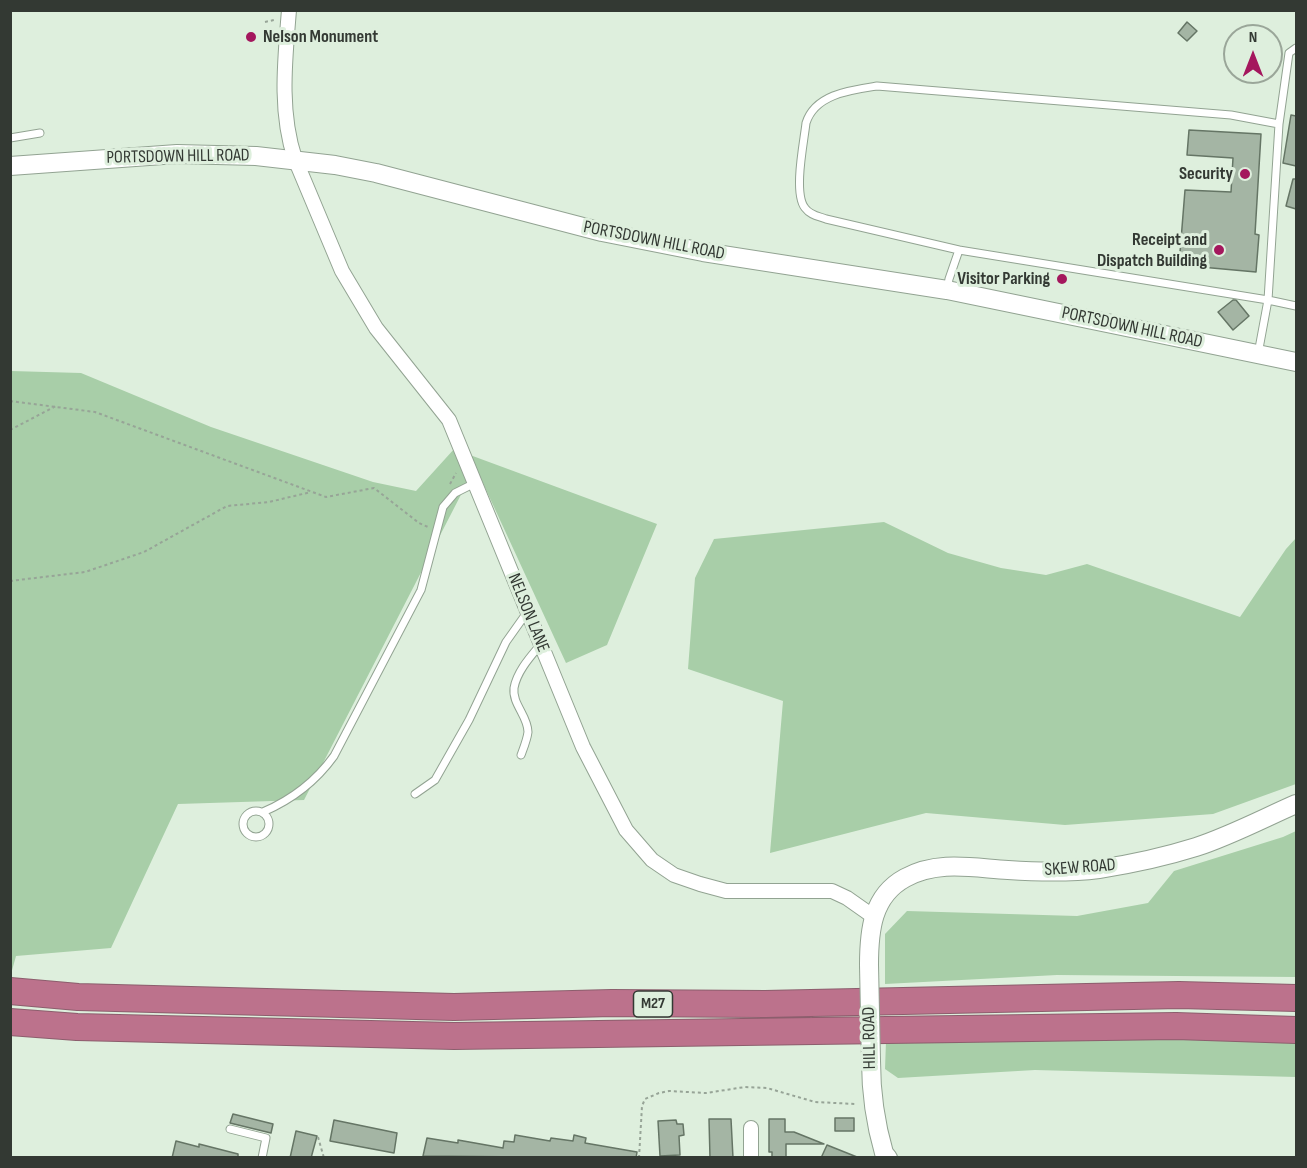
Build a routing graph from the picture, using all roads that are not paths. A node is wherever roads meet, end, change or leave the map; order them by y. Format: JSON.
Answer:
{"nodes":[{"id":1,"x":289,"y":10,"type":"edge"},
{"id":2,"x":1296,"y":48,"type":"edge"},
{"id":3,"x":1279,"y":124,"type":"junction"},
{"id":4,"x":40,"y":134,"type":"dead end"},
{"id":5,"x":10,"y":138,"type":"edge"},
{"id":6,"x":295,"y":159,"type":"junction"},
{"id":7,"x":10,"y":166,"type":"edge"},
{"id":8,"x":959,"y":250,"type":"junction"},
{"id":9,"x":947,"y":290,"type":"junction"},
{"id":10,"x":1268,"y":300,"type":"junction"},
{"id":11,"x":1296,"y":306,"type":"edge"},
{"id":12,"x":1258,"y":354,"type":"junction"},
{"id":13,"x":1296,"y":362,"type":"edge"},
{"id":14,"x":475,"y":483,"type":"junction"},
{"id":15,"x":528,"y":611,"type":"junction"},
{"id":16,"x":541,"y":644,"type":"junction"},
{"id":17,"x":521,"y":755,"type":"dead end"},
{"id":18,"x":415,"y":794,"type":"dead end"},
{"id":19,"x":1296,"y":804,"type":"edge"},
{"id":20,"x":263,"y":812,"type":"dead end"},
{"id":21,"x":874,"y":917,"type":"junction"},
{"id":22,"x":10,"y":991,"type":"edge"},
{"id":23,"x":1296,"y":998,"type":"edge"},
{"id":24,"x":10,"y":1022,"type":"edge"},
{"id":25,"x":1296,"y":1030,"type":"edge"},
{"id":26,"x":751,"y":1128,"type":"dead end"},
{"id":27,"x":230,"y":1129,"type":"dead end"},
{"id":28,"x":881,"y":1156,"type":"edge"},
{"id":29,"x":262,"y":1158,"type":"edge"},
{"id":30,"x":751,"y":1158,"type":"edge"}],
"edges":[{"from":1,"to":6,"type":"street","name":"NELSON LANE"},
{"from":2,"to":3,"type":"lane"},
{"from":3,"to":8,"type":"lane"},
{"from":3,"to":10,"type":"lane"},
{"from":4,"to":5,"type":"lane"},
{"from":6,"to":7,"type":"street","name":"PORTSDOWN HILL ROAD"},
{"from":6,"to":9,"type":"street","name":"PORTSDOWN HILL ROAD"},
{"from":6,"to":14,"type":"street","name":"NELSON LANE"},
{"from":8,"to":9,"type":"lane"},
{"from":8,"to":10,"type":"lane"},
{"from":9,"to":12,"type":"street","name":"PORTSDOWN HILL ROAD"},
{"from":10,"to":11,"type":"lane"},
{"from":10,"to":12,"type":"lane"},
{"from":12,"to":13,"type":"street","name":"PORTSDOWN HILL ROAD"},
{"from":14,"to":15,"type":"street","name":"NELSON LANE"},
{"from":14,"to":20,"type":"lane"},
{"from":15,"to":16,"type":"street","name":"NELSON LANE"},
{"from":15,"to":18,"type":"lane"},
{"from":16,"to":17,"type":"lane"},
{"from":16,"to":21,"type":"street","name":"NELSON LANE"},
{"from":19,"to":21,"type":"street","name":"SKEW ROAD"},
{"from":21,"to":28,"type":"street","name":"HILL ROAD","bridge":true},
{"from":22,"to":23,"type":"highway","number":"M27"},
{"from":24,"to":25,"type":"highway","number":"M27"},
{"from":26,"to":30,"type":"street"},
{"from":27,"to":29,"type":"lane"}]}
